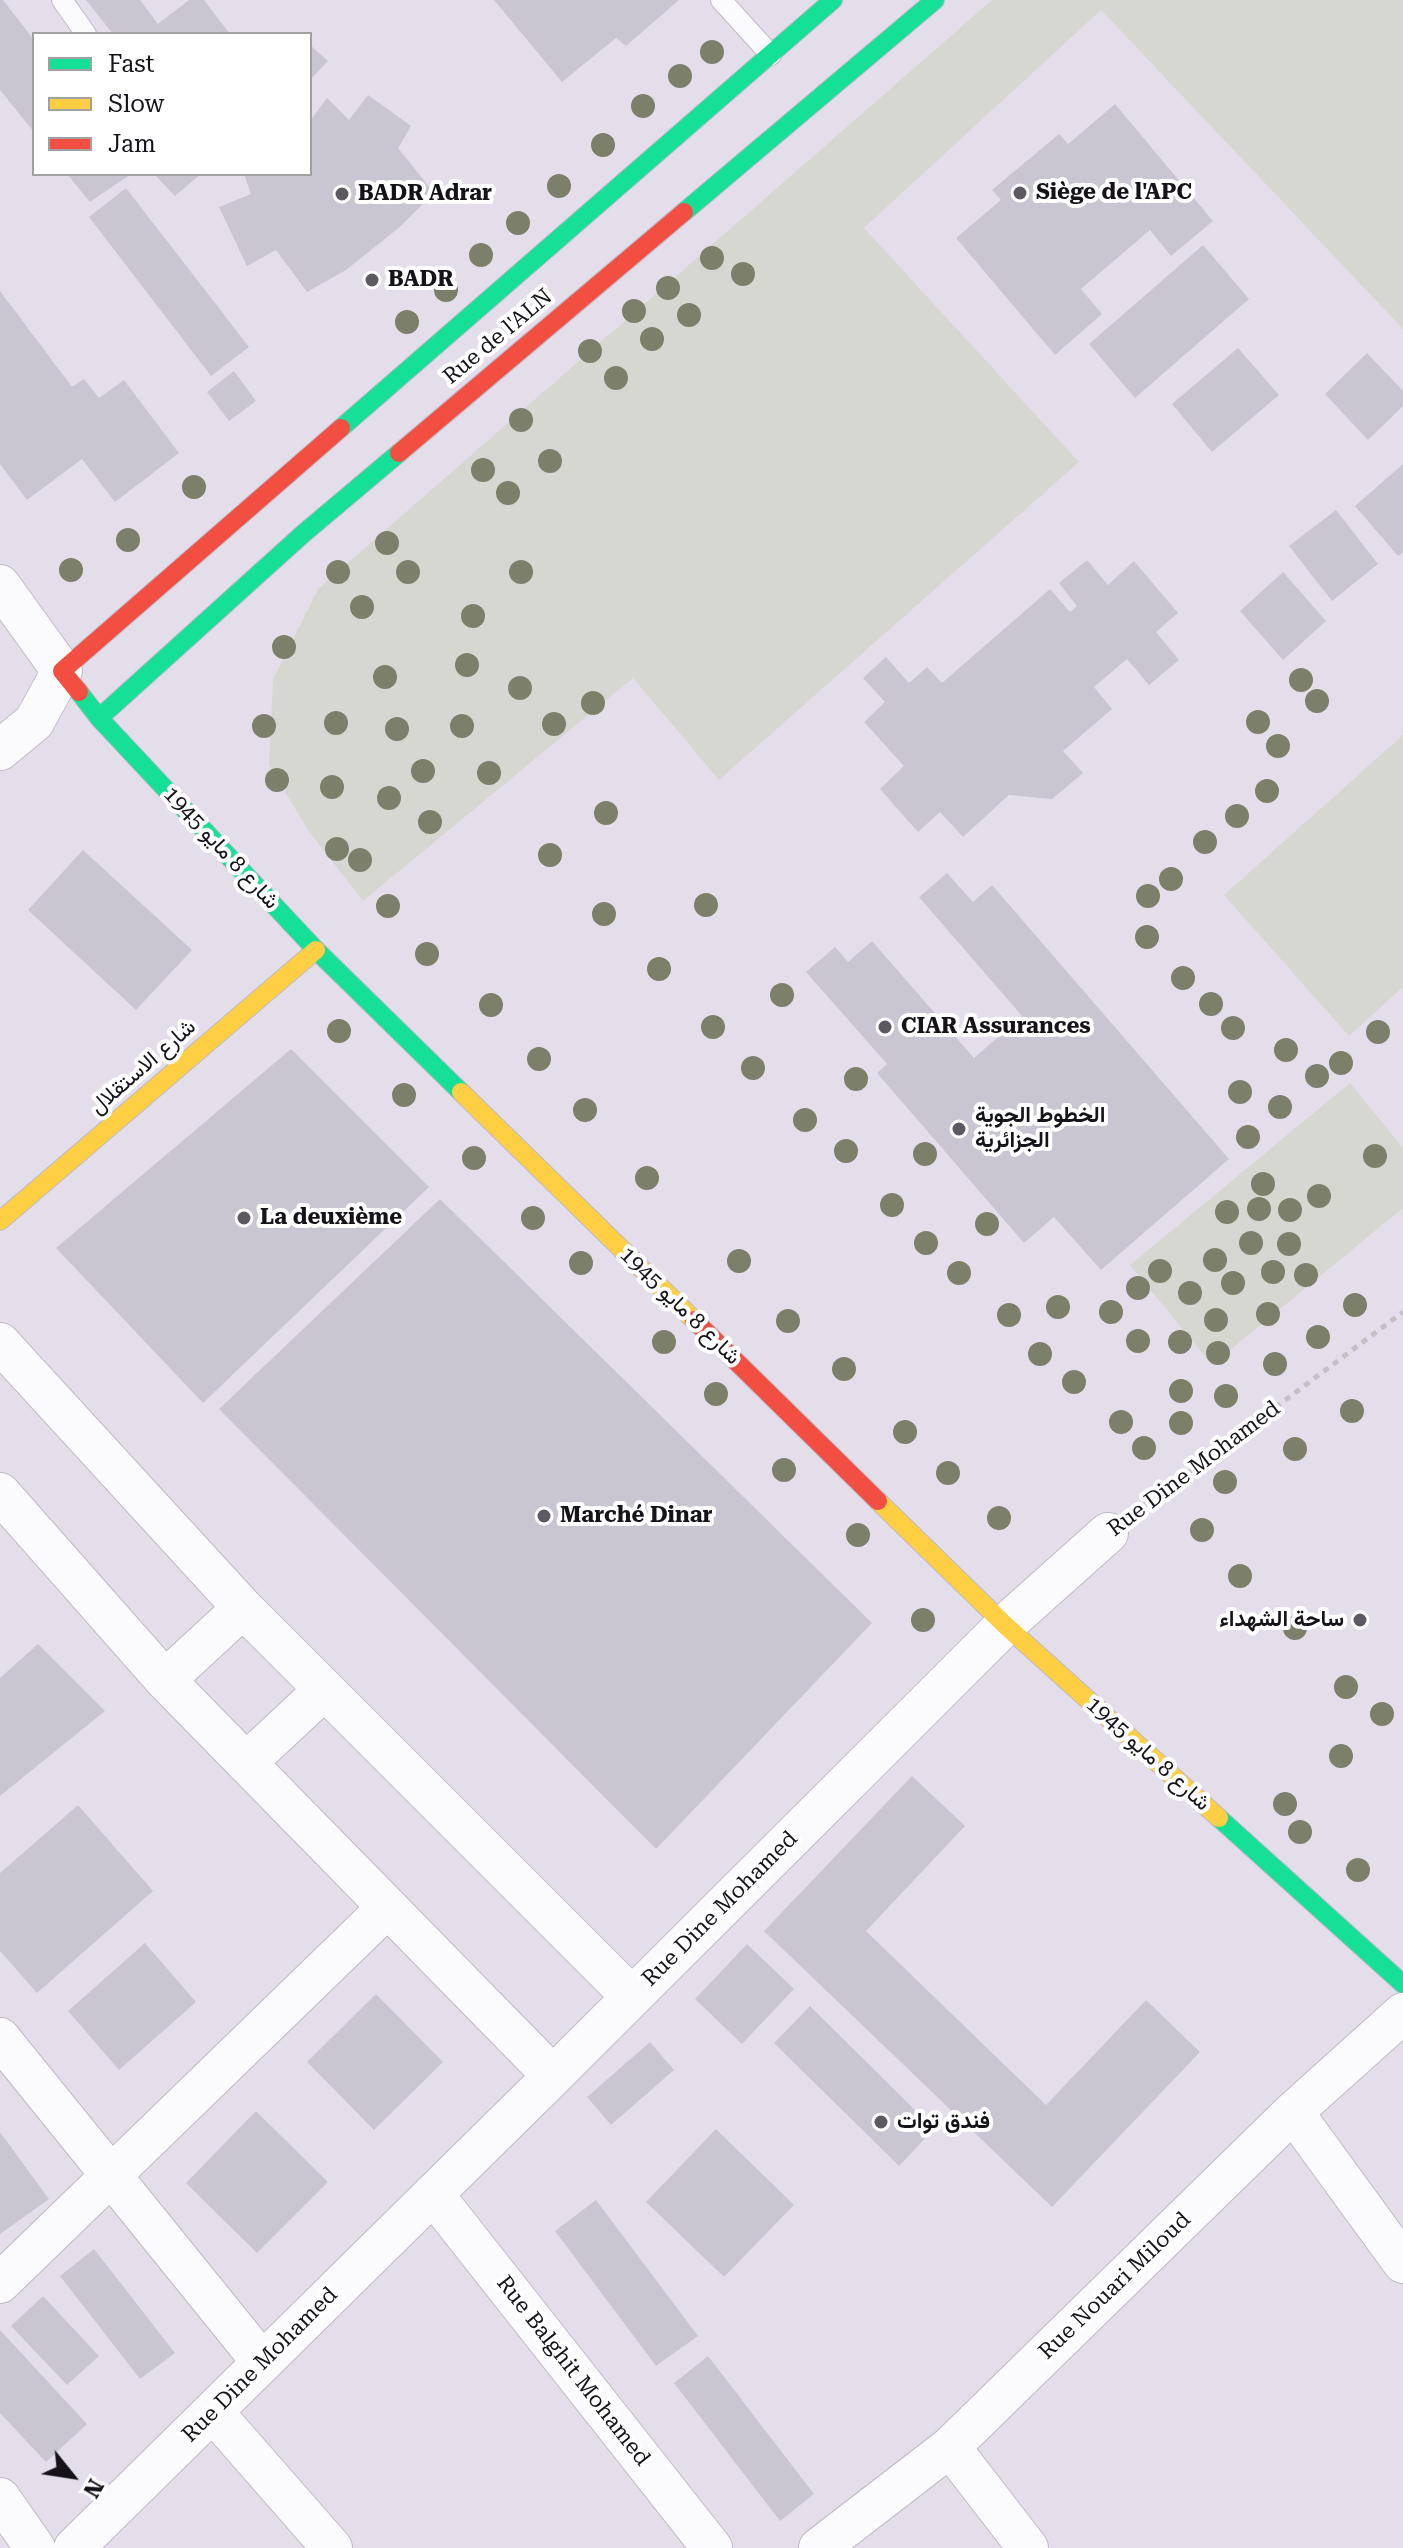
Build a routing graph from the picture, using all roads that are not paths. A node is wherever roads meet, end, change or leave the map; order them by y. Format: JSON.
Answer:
{"nodes":[{"id":1,"x":62,"y":0,"type":"edge"},
{"id":2,"x":721,"y":0,"type":"edge"},
{"id":3,"x":833,"y":0,"type":"edge"},
{"id":4,"x":935,"y":0,"type":"edge"},
{"id":5,"x":85,"y":32,"type":"edge"},
{"id":6,"x":771,"y":55,"type":"junction"},
{"id":7,"x":0,"y":585,"type":"edge"},
{"id":8,"x":62,"y":671,"type":"junction"},
{"id":9,"x":99,"y":718,"type":"junction"},
{"id":10,"x":34,"y":722,"type":"junction"},
{"id":11,"x":0,"y":750,"type":"edge"},
{"id":12,"x":316,"y":950,"type":"junction"},
{"id":13,"x":0,"y":1221,"type":"edge"},
{"id":14,"x":0,"y":1343,"type":"edge"},
{"id":15,"x":0,"y":1493,"type":"edge"},
{"id":16,"x":1108,"y":1533,"type":"road end"},
{"id":17,"x":243,"y":1608,"type":"junction"},
{"id":18,"x":1005,"y":1625,"type":"junction"},
{"id":19,"x":165,"y":1680,"type":"junction"},
{"id":20,"x":324,"y":1690,"type":"junction"},
{"id":21,"x":246,"y":1763,"type":"junction"},
{"id":22,"x":387,"y":1908,"type":"junction"},
{"id":23,"x":1403,"y":1984,"type":"edge"},
{"id":24,"x":632,"y":1997,"type":"junction"},
{"id":25,"x":1403,"y":2013,"type":"edge"},
{"id":26,"x":0,"y":2038,"type":"edge"},
{"id":27,"x":553,"y":2076,"type":"junction"},
{"id":28,"x":1293,"y":2112,"type":"junction"},
{"id":29,"x":111,"y":2175,"type":"junction"},
{"id":30,"x":433,"y":2194,"type":"junction"},
{"id":31,"x":1403,"y":2263,"type":"edge"},
{"id":32,"x":0,"y":2283,"type":"edge"},
{"id":33,"x":262,"y":2362,"type":"junction"},
{"id":34,"x":213,"y":2412,"type":"junction"},
{"id":35,"x":950,"y":2447,"type":"junction"},
{"id":36,"x":0,"y":2498,"type":"edge"},
{"id":37,"x":35,"y":2548,"type":"edge"},
{"id":38,"x":74,"y":2548,"type":"edge"},
{"id":39,"x":332,"y":2548,"type":"edge"},
{"id":40,"x":712,"y":2548,"type":"edge"},
{"id":41,"x":819,"y":2548,"type":"edge"},
{"id":42,"x":1028,"y":2548,"type":"edge"}],
"edges":[{"from":1,"to":5,"type":"lane"},
{"from":2,"to":6,"type":"lane"},
{"from":3,"to":6,"type":"street","name":"Rue de l'ALN"},
{"from":4,"to":9,"type":"street","name":"Rue de l'ALN"},
{"from":6,"to":8,"type":"street","name":"Rue de l'ALN"},
{"from":7,"to":8,"type":"street","name":"شارع 8 مايو 1945"},
{"from":8,"to":9,"type":"street","name":"شارع 8 مايو 1945"},
{"from":8,"to":10,"type":"street"},
{"from":9,"to":10,"type":"street"},
{"from":9,"to":12,"type":"street","name":"شارع 8 مايو 1945"},
{"from":10,"to":11,"type":"street"},
{"from":12,"to":13,"type":"street","name":"شارع الاستقلال"},
{"from":12,"to":18,"type":"street","name":"شارع 8 مايو 1945"},
{"from":14,"to":17,"type":"street"},
{"from":15,"to":19,"type":"street"},
{"from":16,"to":18,"type":"street","name":"Rue Dine Mohamed"},
{"from":17,"to":19,"type":"street"},
{"from":17,"to":20,"type":"street"},
{"from":18,"to":23,"type":"street","name":"شارع 8 مايو 1945"},
{"from":18,"to":24,"type":"street","name":"Rue Dine Mohamed"},
{"from":19,"to":21,"type":"street"},
{"from":20,"to":21,"type":"street"},
{"from":20,"to":24,"type":"street"},
{"from":21,"to":22,"type":"street"},
{"from":22,"to":27,"type":"street"},
{"from":22,"to":29,"type":"street"},
{"from":24,"to":27,"type":"street","name":"Rue Dine Mohamed"},
{"from":25,"to":28,"type":"street","name":"Rue Nouari Miloud"},
{"from":26,"to":29,"type":"street"},
{"from":27,"to":30,"type":"street","name":"Rue Dine Mohamed"},
{"from":28,"to":31,"type":"street"},
{"from":28,"to":35,"type":"street","name":"Rue Nouari Miloud"},
{"from":29,"to":32,"type":"street"},
{"from":29,"to":33,"type":"street"},
{"from":30,"to":33,"type":"street","name":"Rue Dine Mohamed"},
{"from":30,"to":40,"type":"street","name":"Rue Balghit Mohamed"},
{"from":33,"to":34,"type":"street","name":"Rue Dine Mohamed"},
{"from":34,"to":38,"type":"street","name":"Rue Dine Mohamed"},
{"from":34,"to":39,"type":"street"},
{"from":35,"to":41,"type":"street","name":"Rue Nouari Miloud"},
{"from":35,"to":42,"type":"street"},
{"from":36,"to":37,"type":"street"}]}
